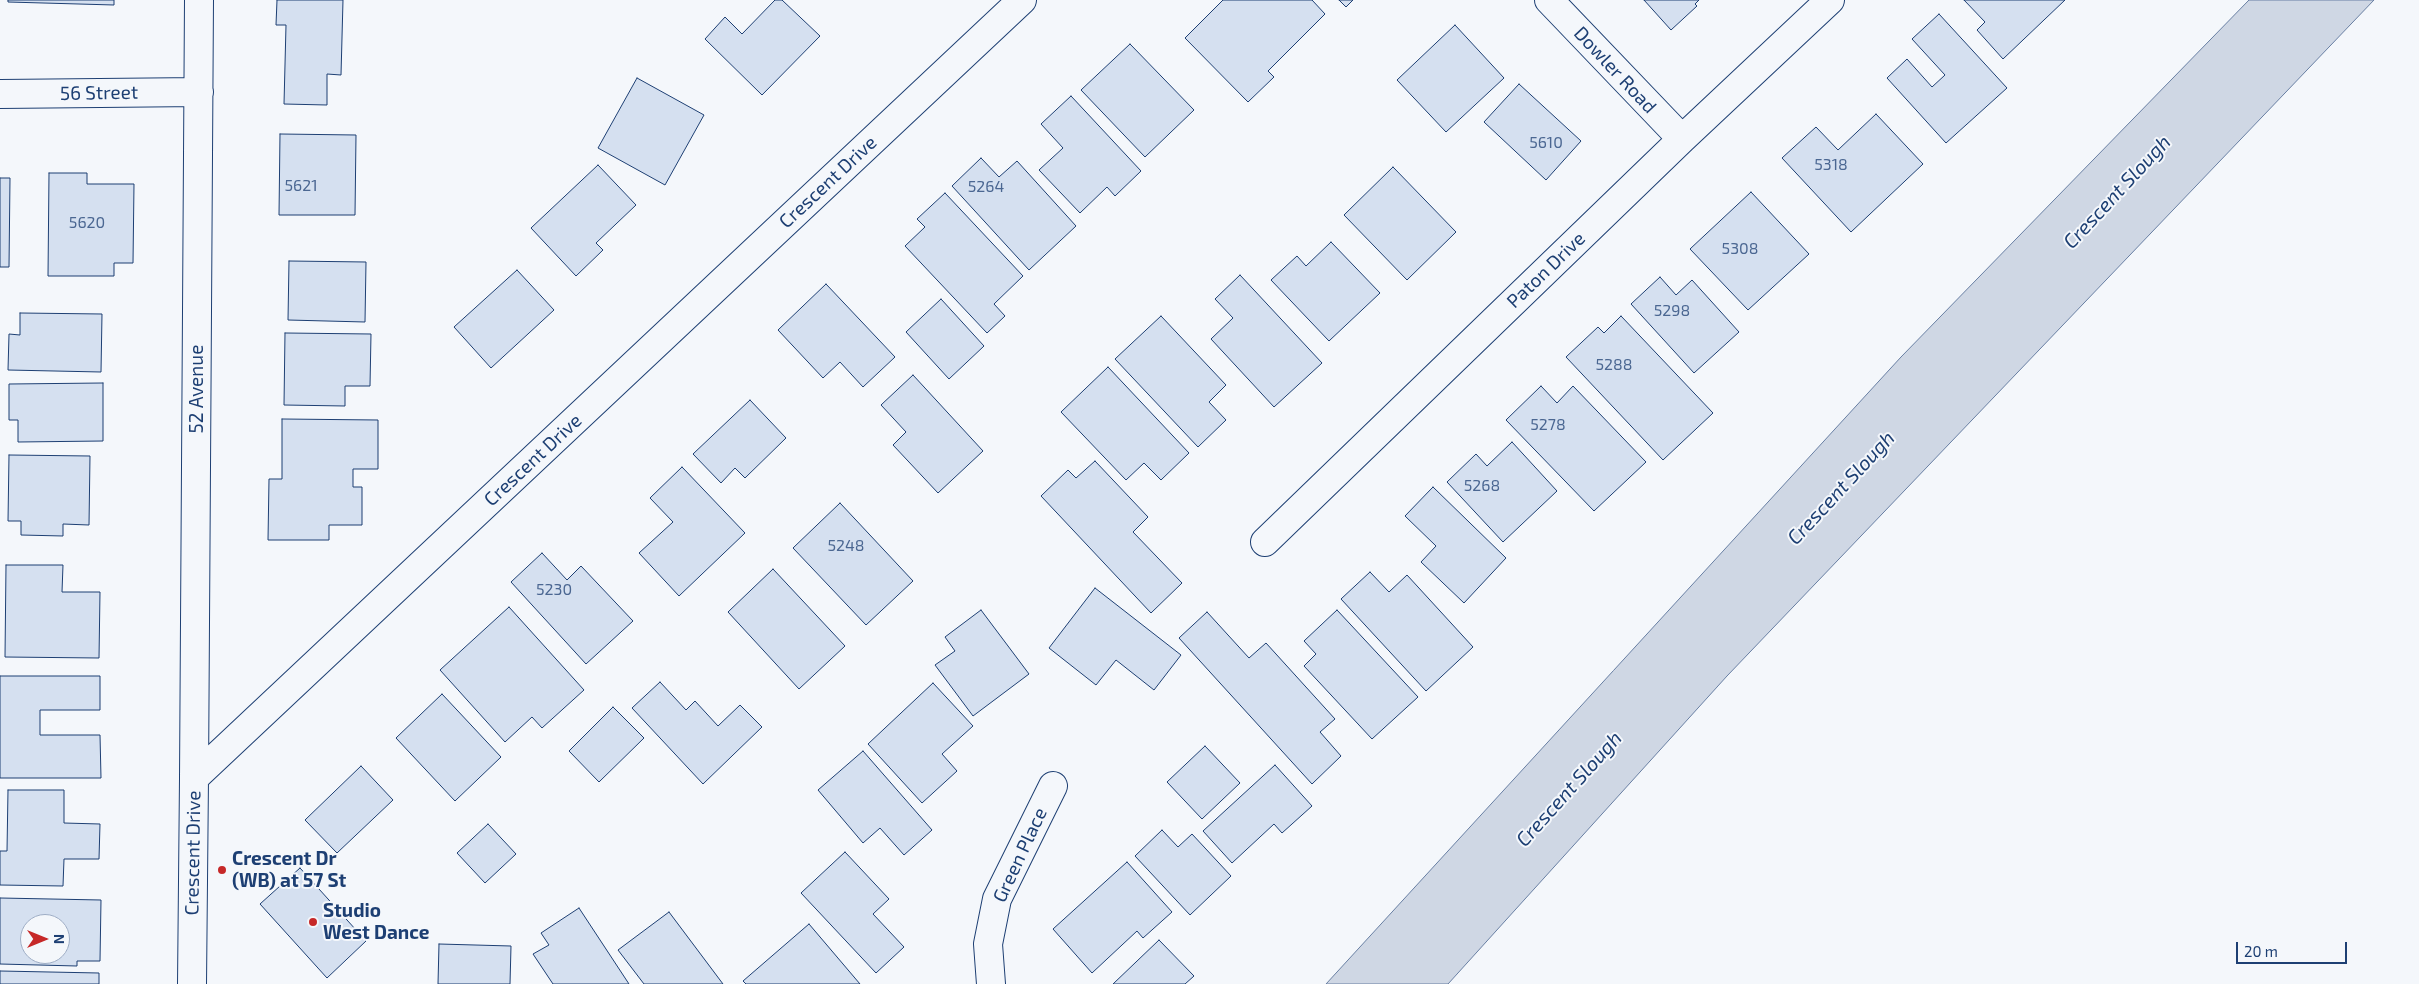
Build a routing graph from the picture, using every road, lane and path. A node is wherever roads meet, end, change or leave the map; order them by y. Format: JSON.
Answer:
{"nodes":[{"id":1,"x":199,"y":0,"type":"edge"},
{"id":2,"x":1022,"y":0,"type":"edge"},
{"id":3,"x":1549,"y":0,"type":"edge"},
{"id":4,"x":1830,"y":0,"type":"edge"},
{"id":5,"x":199,"y":92,"type":"junction"},
{"id":6,"x":0,"y":94,"type":"edge"},
{"id":7,"x":1682,"y":139,"type":"junction"},
{"id":8,"x":1264,"y":542,"type":"dead end"},
{"id":9,"x":194,"y":778,"type":"junction"},
{"id":10,"x":1053,"y":786,"type":"dead end"},
{"id":11,"x":192,"y":984,"type":"edge"},
{"id":12,"x":991,"y":984,"type":"edge"}],
"edges":[{"from":1,"to":5,"type":"street","name":"52 Avenue"},
{"from":2,"to":9,"type":"street","name":"Crescent Drive"},
{"from":3,"to":7,"type":"street","name":"Dowler Road"},
{"from":4,"to":7,"type":"street","name":"Paton Drive"},
{"from":5,"to":6,"type":"street","name":"56 Street"},
{"from":5,"to":9,"type":"street","name":"52 Avenue"},
{"from":7,"to":8,"type":"street","name":"Paton Drive"},
{"from":9,"to":11,"type":"street","name":"Crescent Drive"},
{"from":10,"to":12,"type":"street","name":"Green Place"}]}
